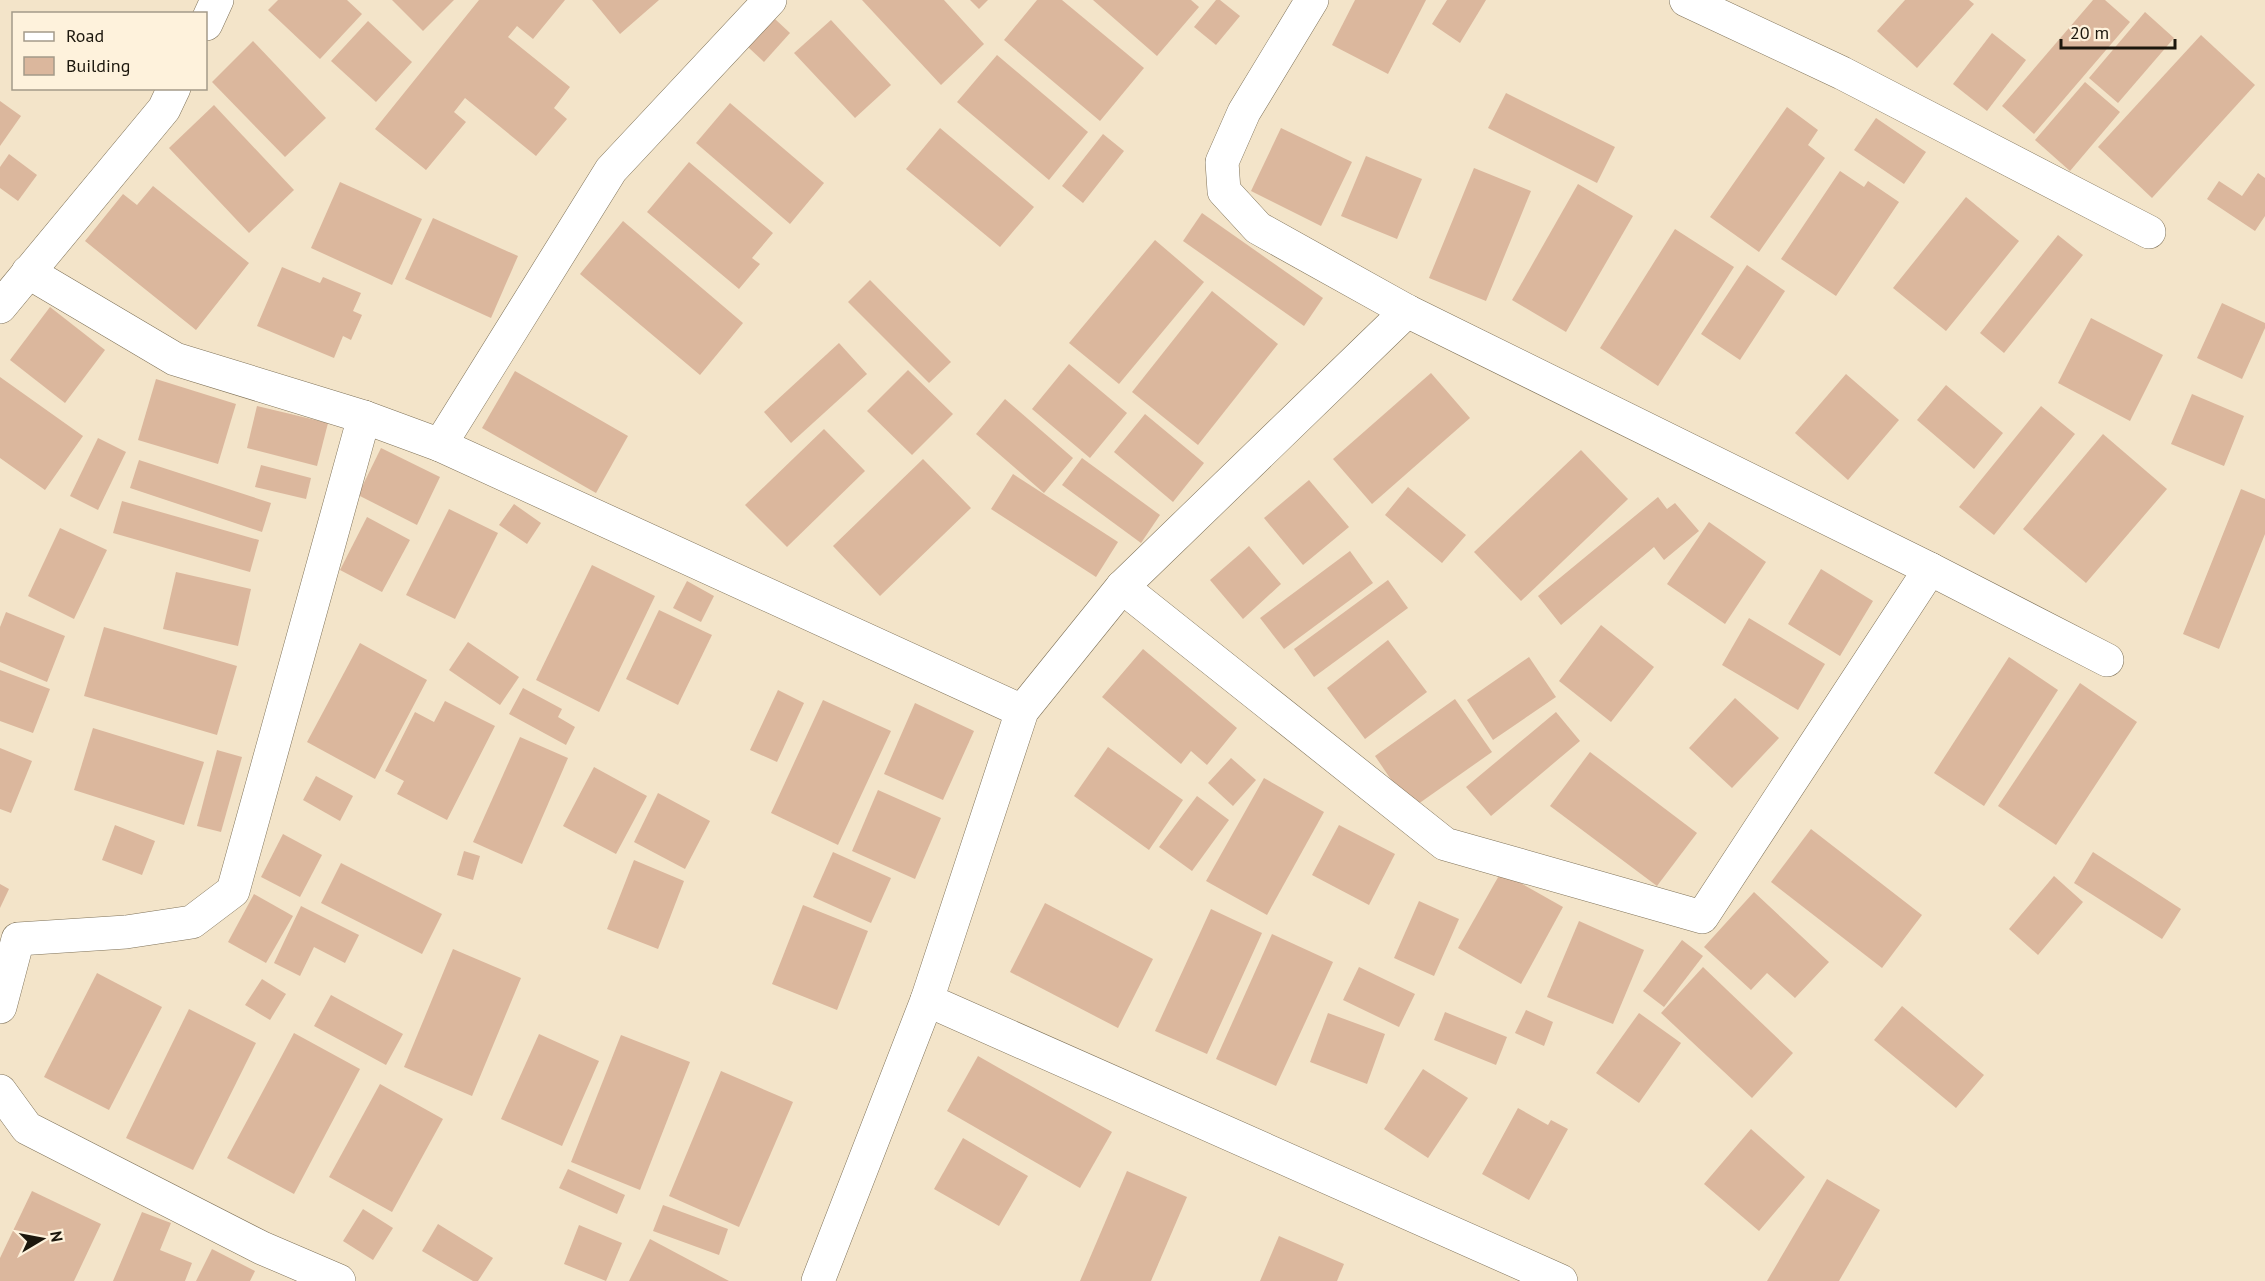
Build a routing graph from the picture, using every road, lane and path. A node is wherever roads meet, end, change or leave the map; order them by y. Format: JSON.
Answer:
{"nodes":[{"id":1,"x":217,"y":0,"type":"edge"},
{"id":2,"x":770,"y":0,"type":"edge"},
{"id":3,"x":1312,"y":0,"type":"edge"},
{"id":4,"x":1686,"y":0,"type":"edge"},
{"id":5,"x":207,"y":22,"type":"edge"},
{"id":6,"x":173,"y":90,"type":"edge"},
{"id":7,"x":2149,"y":232,"type":"dead end"},
{"id":8,"x":27,"y":272,"type":"junction"},
{"id":9,"x":0,"y":308,"type":"edge"},
{"id":10,"x":1407,"y":311,"type":"junction"},
{"id":11,"x":364,"y":417,"type":"junction"},
{"id":12,"x":440,"y":445,"type":"junction"},
{"id":13,"x":1930,"y":569,"type":"junction"},
{"id":14,"x":1122,"y":587,"type":"junction"},
{"id":15,"x":2107,"y":660,"type":"dead end"},
{"id":16,"x":1022,"y":711,"type":"junction"},
{"id":17,"x":927,"y":1000,"type":"junction"},
{"id":18,"x":0,"y":1007,"type":"edge"},
{"id":19,"x":0,"y":1090,"type":"edge"},
{"id":20,"x":13,"y":1131,"type":"edge"},
{"id":21,"x":339,"y":1281,"type":"edge"},
{"id":22,"x":818,"y":1281,"type":"edge"},
{"id":23,"x":1561,"y":1281,"type":"edge"}],
"edges":[{"from":1,"to":5,"type":"street"},
{"from":2,"to":12,"type":"street"},
{"from":3,"to":10,"type":"street"},
{"from":4,"to":7,"type":"street"},
{"from":6,"to":8,"type":"street"},
{"from":8,"to":9,"type":"street"},
{"from":8,"to":11,"type":"street"},
{"from":10,"to":13,"type":"street"},
{"from":10,"to":14,"type":"street"},
{"from":11,"to":12,"type":"street"},
{"from":11,"to":18,"type":"street"},
{"from":12,"to":16,"type":"street"},
{"from":13,"to":14,"type":"street"},
{"from":13,"to":15,"type":"street"},
{"from":14,"to":16,"type":"street"},
{"from":16,"to":17,"type":"street"},
{"from":17,"to":22,"type":"street"},
{"from":17,"to":23,"type":"street"},
{"from":19,"to":20,"type":"street"},
{"from":20,"to":21,"type":"street"}]}
